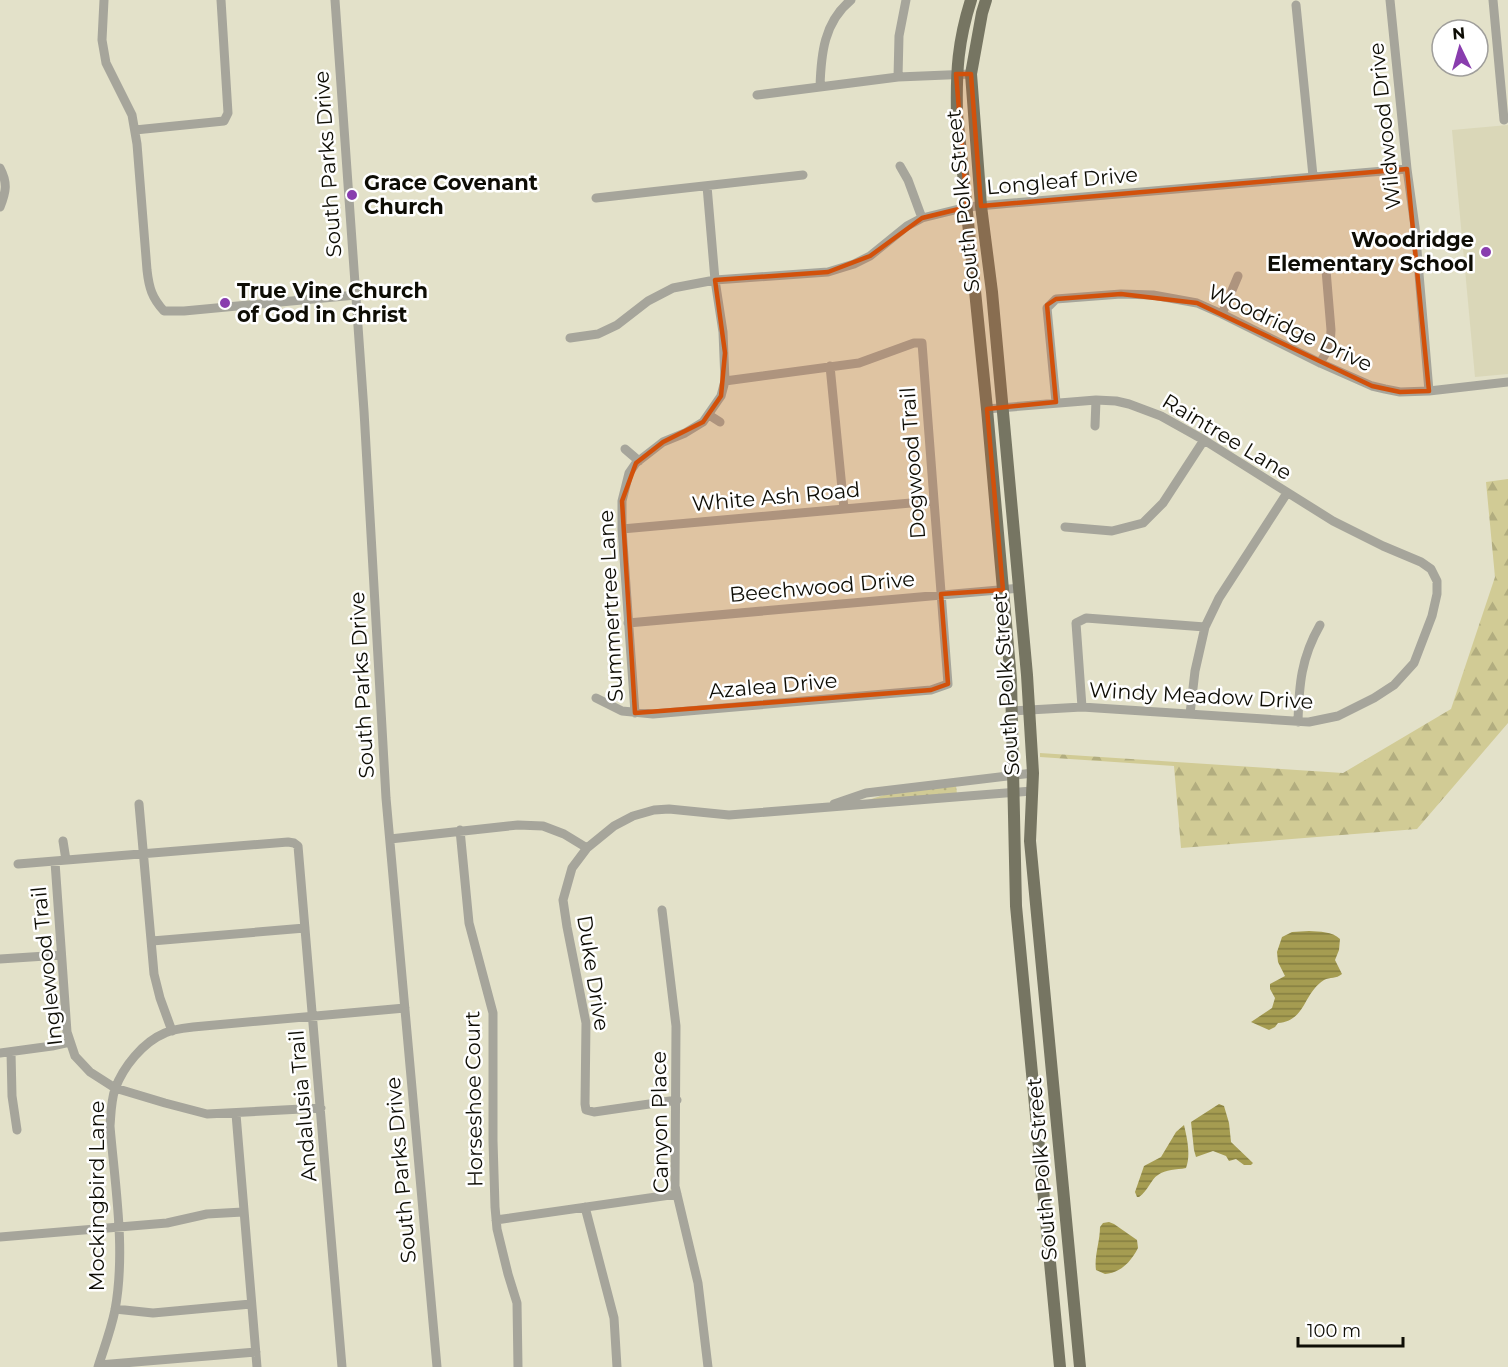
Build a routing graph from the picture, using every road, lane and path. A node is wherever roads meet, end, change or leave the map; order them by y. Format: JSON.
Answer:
{"nodes":[{"id":1,"x":104,"y":0,"type":"edge"},
{"id":2,"x":221,"y":0,"type":"edge"},
{"id":3,"x":334,"y":0,"type":"edge"},
{"id":4,"x":851,"y":0,"type":"edge"},
{"id":5,"x":906,"y":0,"type":"edge"},
{"id":6,"x":971,"y":0,"type":"edge"},
{"id":7,"x":986,"y":0,"type":"edge"},
{"id":8,"x":1390,"y":0,"type":"edge"},
{"id":9,"x":1493,"y":0,"type":"edge"},
{"id":10,"x":1296,"y":5,"type":"dead end"},
{"id":11,"x":1504,"y":72,"type":"edge"},
{"id":12,"x":956,"y":74,"type":"junction"},
{"id":13,"x":971,"y":74,"type":"junction"},
{"id":14,"x":898,"y":77,"type":"junction"},
{"id":15,"x":820,"y":87,"type":"junction"},
{"id":16,"x":757,"y":95,"type":"dead end"},
{"id":17,"x":1504,"y":120,"type":"dead end"},
{"id":18,"x":135,"y":130,"type":"junction"},
{"id":19,"x":900,"y":166,"type":"dead end"},
{"id":20,"x":0,"y":168,"type":"edge"},
{"id":21,"x":1407,"y":169,"type":"junction"},
{"id":22,"x":803,"y":175,"type":"dead end"},
{"id":23,"x":1313,"y":176,"type":"junction"},
{"id":24,"x":707,"y":186,"type":"junction"},
{"id":25,"x":596,"y":198,"type":"dead end"},
{"id":26,"x":981,"y":206,"type":"junction"},
{"id":27,"x":0,"y":207,"type":"edge"},
{"id":28,"x":967,"y":207,"type":"junction"},
{"id":29,"x":922,"y":218,"type":"junction"},
{"id":30,"x":1326,"y":270,"type":"dead end"},
{"id":31,"x":1238,"y":276,"type":"dead end"},
{"id":32,"x":715,"y":280,"type":"junction"},
{"id":33,"x":356,"y":295,"type":"junction"},
{"id":34,"x":1222,"y":314,"type":"junction"},
{"id":35,"x":570,"y":338,"type":"dead end"},
{"id":36,"x":1320,"y":363,"type":"junction"},
{"id":37,"x":830,"y":366,"type":"junction"},
{"id":38,"x":725,"y":381,"type":"junction"},
{"id":39,"x":1508,"y":382,"type":"edge"},
{"id":40,"x":1429,"y":391,"type":"junction"},
{"id":41,"x":1095,"y":400,"type":"junction"},
{"id":42,"x":1056,"y":402,"type":"junction"},
{"id":43,"x":1002,"y":408,"type":"junction"},
{"id":44,"x":987,"y":409,"type":"junction"},
{"id":45,"x":709,"y":415,"type":"junction"},
{"id":46,"x":720,"y":422,"type":"dead end"},
{"id":47,"x":1095,"y":426,"type":"dead end"},
{"id":48,"x":1204,"y":440,"type":"junction"},
{"id":49,"x":626,"y":449,"type":"dead end"},
{"id":50,"x":639,"y":461,"type":"junction"},
{"id":51,"x":1287,"y":494,"type":"junction"},
{"id":52,"x":933,"y":501,"type":"junction"},
{"id":53,"x":844,"y":509,"type":"junction"},
{"id":54,"x":1065,"y":527,"type":"dead end"},
{"id":55,"x":622,"y":529,"type":"junction"},
{"id":56,"x":1431,"y":569,"type":"joint"},
{"id":57,"x":1020,"y":588,"type":"junction"},
{"id":58,"x":1003,"y":590,"type":"junction"},
{"id":59,"x":941,"y":594,"type":"junction"},
{"id":60,"x":628,"y":623,"type":"junction"},
{"id":61,"x":1320,"y":625,"type":"dead end"},
{"id":62,"x":1205,"y":627,"type":"junction"},
{"id":63,"x":948,"y":677,"type":"joint"},
{"id":64,"x":596,"y":698,"type":"dead end"},
{"id":65,"x":1082,"y":707,"type":"junction"},
{"id":66,"x":1029,"y":710,"type":"junction"},
{"id":67,"x":1013,"y":711,"type":"junction"},
{"id":68,"x":635,"y":713,"type":"junction"},
{"id":69,"x":1190,"y":714,"type":"junction"},
{"id":70,"x":1298,"y":722,"type":"junction"},
{"id":71,"x":1033,"y":773,"type":"junction"},
{"id":72,"x":1014,"y":774,"type":"junction"},
{"id":73,"x":963,"y":781,"type":"junction"},
{"id":74,"x":1032,"y":791,"type":"junction"},
{"id":75,"x":1014,"y":792,"type":"junction"},
{"id":76,"x":964,"y":796,"type":"junction"},
{"id":77,"x":139,"y":804,"type":"dead end"},
{"id":78,"x":826,"y":807,"type":"junction"},
{"id":79,"x":460,"y":830,"type":"junction"},
{"id":80,"x":390,"y":839,"type":"junction"},
{"id":81,"x":63,"y":841,"type":"dead end"},
{"id":82,"x":587,"y":848,"type":"junction"},
{"id":83,"x":144,"y":854,"type":"junction"},
{"id":84,"x":66,"y":860,"type":"junction"},
{"id":85,"x":54,"y":862,"type":"junction"},
{"id":86,"x":18,"y":864,"type":"dead end"},
{"id":87,"x":662,"y":910,"type":"dead end"},
{"id":88,"x":305,"y":928,"type":"junction"},
{"id":89,"x":152,"y":941,"type":"junction"},
{"id":90,"x":61,"y":955,"type":"junction"},
{"id":91,"x":0,"y":959,"type":"edge"},
{"id":92,"x":405,"y":1008,"type":"junction"},
{"id":93,"x":313,"y":1015,"type":"junction"},
{"id":94,"x":172,"y":1031,"type":"junction"},
{"id":95,"x":70,"y":1042,"type":"junction"},
{"id":96,"x":11,"y":1052,"type":"junction"},
{"id":97,"x":0,"y":1053,"type":"edge"},
{"id":98,"x":115,"y":1088,"type":"junction"},
{"id":99,"x":677,"y":1100,"type":"junction"},
{"id":100,"x":321,"y":1108,"type":"junction"},
{"id":101,"x":236,"y":1114,"type":"junction"},
{"id":102,"x":17,"y":1130,"type":"dead end"},
{"id":103,"x":677,"y":1194,"type":"junction"},
{"id":104,"x":585,"y":1207,"type":"junction"},
{"id":105,"x":243,"y":1212,"type":"junction"},
{"id":106,"x":496,"y":1220,"type":"junction"},
{"id":107,"x":118,"y":1227,"type":"junction"},
{"id":108,"x":0,"y":1237,"type":"edge"},
{"id":109,"x":251,"y":1304,"type":"junction"},
{"id":110,"x":115,"y":1309,"type":"junction"},
{"id":111,"x":256,"y":1352,"type":"junction"},
{"id":112,"x":99,"y":1366,"type":"edge"},
{"id":113,"x":257,"y":1367,"type":"edge"},
{"id":114,"x":342,"y":1367,"type":"edge"},
{"id":115,"x":437,"y":1367,"type":"edge"},
{"id":116,"x":518,"y":1367,"type":"edge"},
{"id":117,"x":617,"y":1367,"type":"edge"},
{"id":118,"x":708,"y":1367,"type":"edge"},
{"id":119,"x":1060,"y":1367,"type":"edge"},
{"id":120,"x":1080,"y":1367,"type":"edge"}],
"edges":[{"from":1,"to":18,"type":"street"},
{"from":2,"to":18,"type":"street"},
{"from":3,"to":33,"type":"street","name":"South Parks Drive"},
{"from":4,"to":15,"type":"street"},
{"from":5,"to":14,"type":"street"},
{"from":6,"to":12,"type":"main road","name":"South Polk Street"},
{"from":7,"to":13,"type":"main road","name":"South Polk Street"},
{"from":8,"to":21,"type":"street","name":"Wildwood Drive"},
{"from":9,"to":11,"type":"street"},
{"from":10,"to":23,"type":"street"},
{"from":11,"to":17,"type":"street"},
{"from":12,"to":13,"type":"street"},
{"from":12,"to":14,"type":"street"},
{"from":12,"to":28,"type":"main road","name":"South Polk Street"},
{"from":13,"to":26,"type":"main road","name":"South Polk Street"},
{"from":14,"to":15,"type":"street"},
{"from":15,"to":16,"type":"street"},
{"from":18,"to":33,"type":"street"},
{"from":19,"to":29,"type":"street"},
{"from":20,"to":27,"type":"street"},
{"from":21,"to":23,"type":"street","name":"Longleaf Drive"},
{"from":21,"to":40,"type":"street","name":"Wildwood Drive"},
{"from":22,"to":24,"type":"street"},
{"from":23,"to":26,"type":"street","name":"Longleaf Drive"},
{"from":24,"to":25,"type":"street"},
{"from":24,"to":32,"type":"street","name":"Summertree Lane"},
{"from":26,"to":28,"type":"street","name":"Longleaf Drive"},
{"from":26,"to":43,"type":"main road","name":"South Polk Street"},
{"from":28,"to":29,"type":"street","name":"Longleaf Drive"},
{"from":28,"to":44,"type":"main road","name":"South Polk Street"},
{"from":29,"to":32,"type":"street","name":"Longleaf Drive"},
{"from":30,"to":36,"type":"street"},
{"from":31,"to":34,"type":"street"},
{"from":32,"to":35,"type":"street","name":"Longleaf Drive"},
{"from":32,"to":38,"type":"street","name":"Summertree Lane"},
{"from":33,"to":80,"type":"street","name":"South Parks Drive"},
{"from":34,"to":36,"type":"street","name":"Woodridge Drive"},
{"from":34,"to":42,"type":"street","name":"Woodridge Drive"},
{"from":36,"to":40,"type":"street","name":"Woodridge Drive"},
{"from":37,"to":38,"type":"street"},
{"from":37,"to":52,"type":"street","name":"Dogwood Trail"},
{"from":37,"to":53,"type":"street"},
{"from":38,"to":45,"type":"street","name":"Summertree Lane"},
{"from":39,"to":40,"type":"street","name":"Woodridge Drive"},
{"from":41,"to":42,"type":"street","name":"Raintree Lane"},
{"from":41,"to":47,"type":"street"},
{"from":41,"to":48,"type":"street","name":"Raintree Lane"},
{"from":42,"to":43,"type":"street","name":"Raintree Lane"},
{"from":43,"to":44,"type":"street","name":"Raintree Lane"},
{"from":43,"to":57,"type":"main road","name":"South Polk Street"},
{"from":44,"to":58,"type":"main road","name":"South Polk Street"},
{"from":45,"to":46,"type":"street"},
{"from":45,"to":50,"type":"street","name":"Summertree Lane"},
{"from":48,"to":51,"type":"street","name":"Raintree Lane"},
{"from":48,"to":54,"type":"street"},
{"from":49,"to":50,"type":"street"},
{"from":50,"to":55,"type":"street","name":"Summertree Lane"},
{"from":51,"to":56,"type":"street","name":"Raintree Lane"},
{"from":51,"to":62,"type":"street"},
{"from":52,"to":53,"type":"street","name":"White Ash Road"},
{"from":52,"to":59,"type":"street","name":"Dogwood Trail"},
{"from":53,"to":55,"type":"street","name":"White Ash Road"},
{"from":55,"to":60,"type":"street","name":"Summertree Lane"},
{"from":56,"to":70,"type":"street","name":"Windy Meadow Drive"},
{"from":57,"to":58,"type":"street","name":"Beechwood Drive"},
{"from":57,"to":66,"type":"main road","name":"South Polk Street"},
{"from":58,"to":59,"type":"street","name":"Beechwood Drive"},
{"from":58,"to":67,"type":"main road","name":"South Polk Street"},
{"from":59,"to":60,"type":"street","name":"Beechwood Drive"},
{"from":59,"to":63,"type":"street","name":"Dogwood Trail"},
{"from":60,"to":68,"type":"street","name":"Summertree Lane"},
{"from":61,"to":70,"type":"street"},
{"from":62,"to":65,"type":"street"},
{"from":62,"to":69,"type":"street"},
{"from":63,"to":68,"type":"street","name":"Azalea Drive"},
{"from":64,"to":68,"type":"street","name":"Azalea Drive"},
{"from":65,"to":66,"type":"street","name":"Windy Meadow Drive"},
{"from":65,"to":69,"type":"street","name":"Windy Meadow Drive"},
{"from":66,"to":67,"type":"street","name":"Windy Meadow Drive"},
{"from":66,"to":71,"type":"main road","name":"South Polk Street"},
{"from":67,"to":72,"type":"main road","name":"South Polk Street"},
{"from":69,"to":70,"type":"street","name":"Windy Meadow Drive"},
{"from":71,"to":72,"type":"street"},
{"from":71,"to":74,"type":"main road","name":"South Polk Street"},
{"from":72,"to":73,"type":"street"},
{"from":72,"to":75,"type":"main road","name":"South Polk Street"},
{"from":73,"to":76,"type":"street"},
{"from":73,"to":78,"type":"street"},
{"from":74,"to":75,"type":"street"},
{"from":74,"to":120,"type":"main road","name":"South Polk Street"},
{"from":75,"to":76,"type":"street"},
{"from":75,"to":119,"type":"main road","name":"South Polk Street"},
{"from":76,"to":78,"type":"street"},
{"from":77,"to":83,"type":"street"},
{"from":78,"to":82,"type":"street","name":"Duke Drive"},
{"from":79,"to":80,"type":"street"},
{"from":79,"to":82,"type":"street"},
{"from":79,"to":106,"type":"street","name":"Horseshoe Court"},
{"from":80,"to":92,"type":"street","name":"South Parks Drive"},
{"from":81,"to":84,"type":"street","name":"Inglewood Trail"},
{"from":82,"to":99,"type":"street","name":"Duke Drive"},
{"from":83,"to":84,"type":"street"},
{"from":83,"to":88,"type":"street","name":"Andalusia Trail"},
{"from":83,"to":89,"type":"street"},
{"from":84,"to":85,"type":"street"},
{"from":85,"to":86,"type":"street"},
{"from":85,"to":90,"type":"street","name":"Inglewood Trail"},
{"from":87,"to":99,"type":"street","name":"Canyon Place"},
{"from":88,"to":89,"type":"street"},
{"from":88,"to":93,"type":"street","name":"Andalusia Trail"},
{"from":89,"to":94,"type":"street"},
{"from":90,"to":91,"type":"street"},
{"from":90,"to":95,"type":"street","name":"Inglewood Trail"},
{"from":92,"to":93,"type":"street","name":"Mockingbird Lane"},
{"from":92,"to":115,"type":"street","name":"South Parks Drive"},
{"from":93,"to":94,"type":"street","name":"Mockingbird Lane"},
{"from":93,"to":100,"type":"street","name":"Andalusia Trail"},
{"from":94,"to":98,"type":"street","name":"Mockingbird Lane"},
{"from":95,"to":96,"type":"street"},
{"from":95,"to":98,"type":"street","name":"Inglewood Trail"},
{"from":96,"to":97,"type":"street"},
{"from":96,"to":102,"type":"street"},
{"from":98,"to":101,"type":"street","name":"Inglewood Trail"},
{"from":98,"to":107,"type":"street","name":"Mockingbird Lane"},
{"from":99,"to":103,"type":"street","name":"Canyon Place"},
{"from":100,"to":101,"type":"street","name":"Inglewood Trail"},
{"from":100,"to":114,"type":"street","name":"Andalusia Trail"},
{"from":101,"to":105,"type":"street"},
{"from":103,"to":104,"type":"street"},
{"from":103,"to":118,"type":"street","name":"Canyon Place"},
{"from":104,"to":106,"type":"street"},
{"from":104,"to":117,"type":"street"},
{"from":105,"to":107,"type":"street"},
{"from":105,"to":109,"type":"street"},
{"from":106,"to":116,"type":"street","name":"Horseshoe Court"},
{"from":107,"to":108,"type":"street"},
{"from":107,"to":110,"type":"street","name":"Mockingbird Lane"},
{"from":109,"to":110,"type":"street"},
{"from":109,"to":111,"type":"street"},
{"from":110,"to":112,"type":"street","name":"Mockingbird Lane"},
{"from":111,"to":112,"type":"street"},
{"from":111,"to":113,"type":"street"}]}
